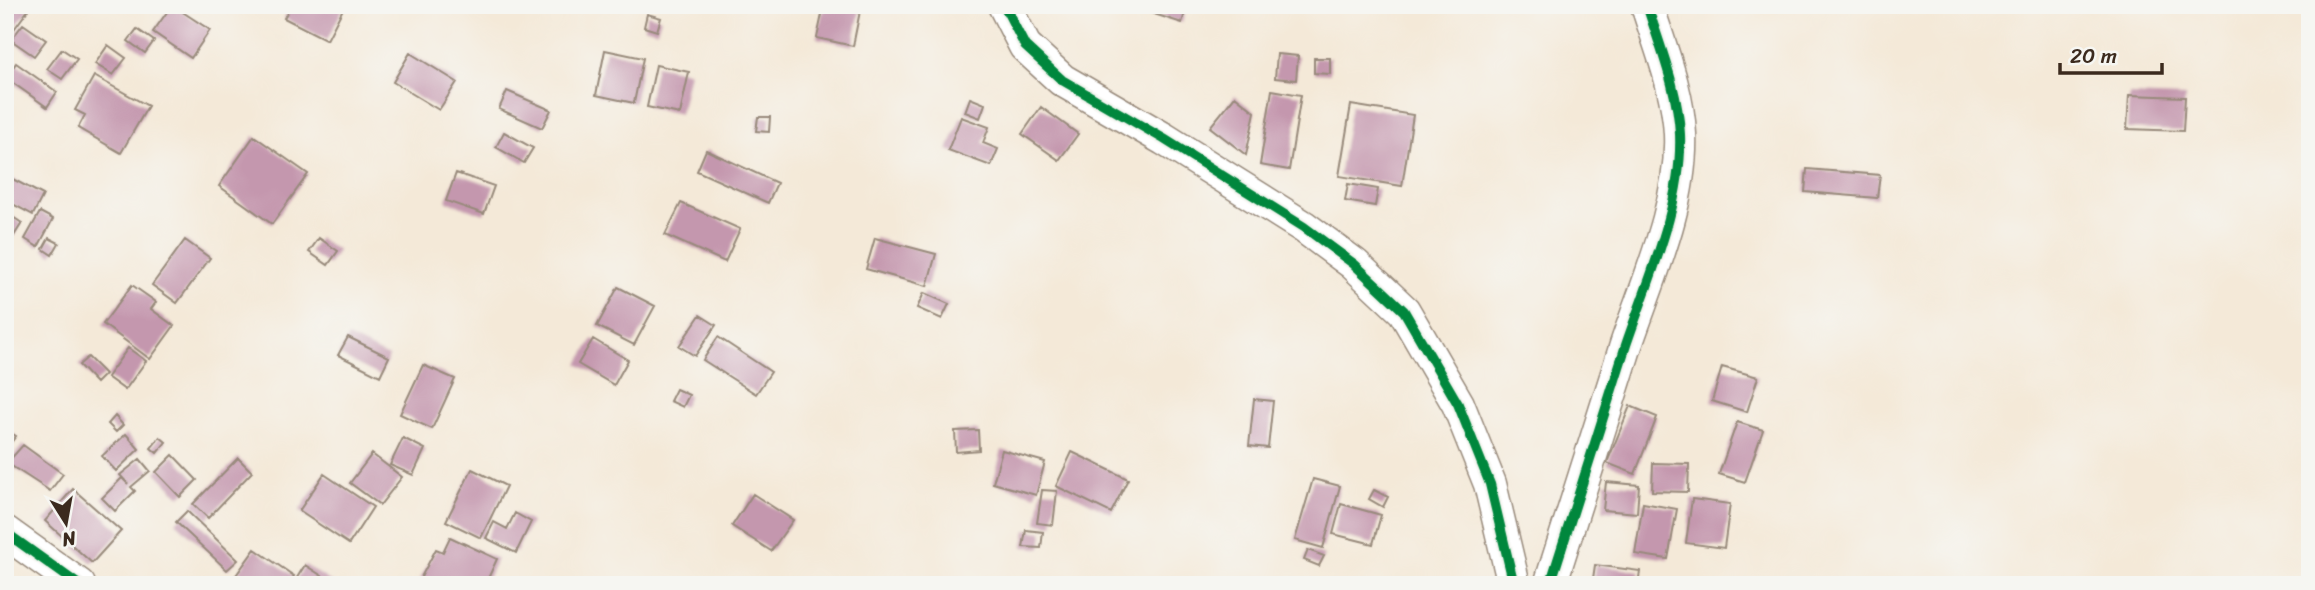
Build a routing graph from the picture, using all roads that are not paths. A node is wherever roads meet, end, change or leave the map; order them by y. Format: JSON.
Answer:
{"nodes":[{"id":1,"x":1004,"y":5,"type":"edge"},
{"id":2,"x":1647,"y":5,"type":"edge"},
{"id":3,"x":5,"y":532,"type":"edge"},
{"id":4,"x":79,"y":585,"type":"edge"},
{"id":5,"x":1514,"y":585,"type":"edge"},
{"id":6,"x":1550,"y":585,"type":"edge"}],
"edges":[{"from":1,"to":5,"type":"street"},
{"from":2,"to":6,"type":"street"},
{"from":3,"to":4,"type":"street"}]}
